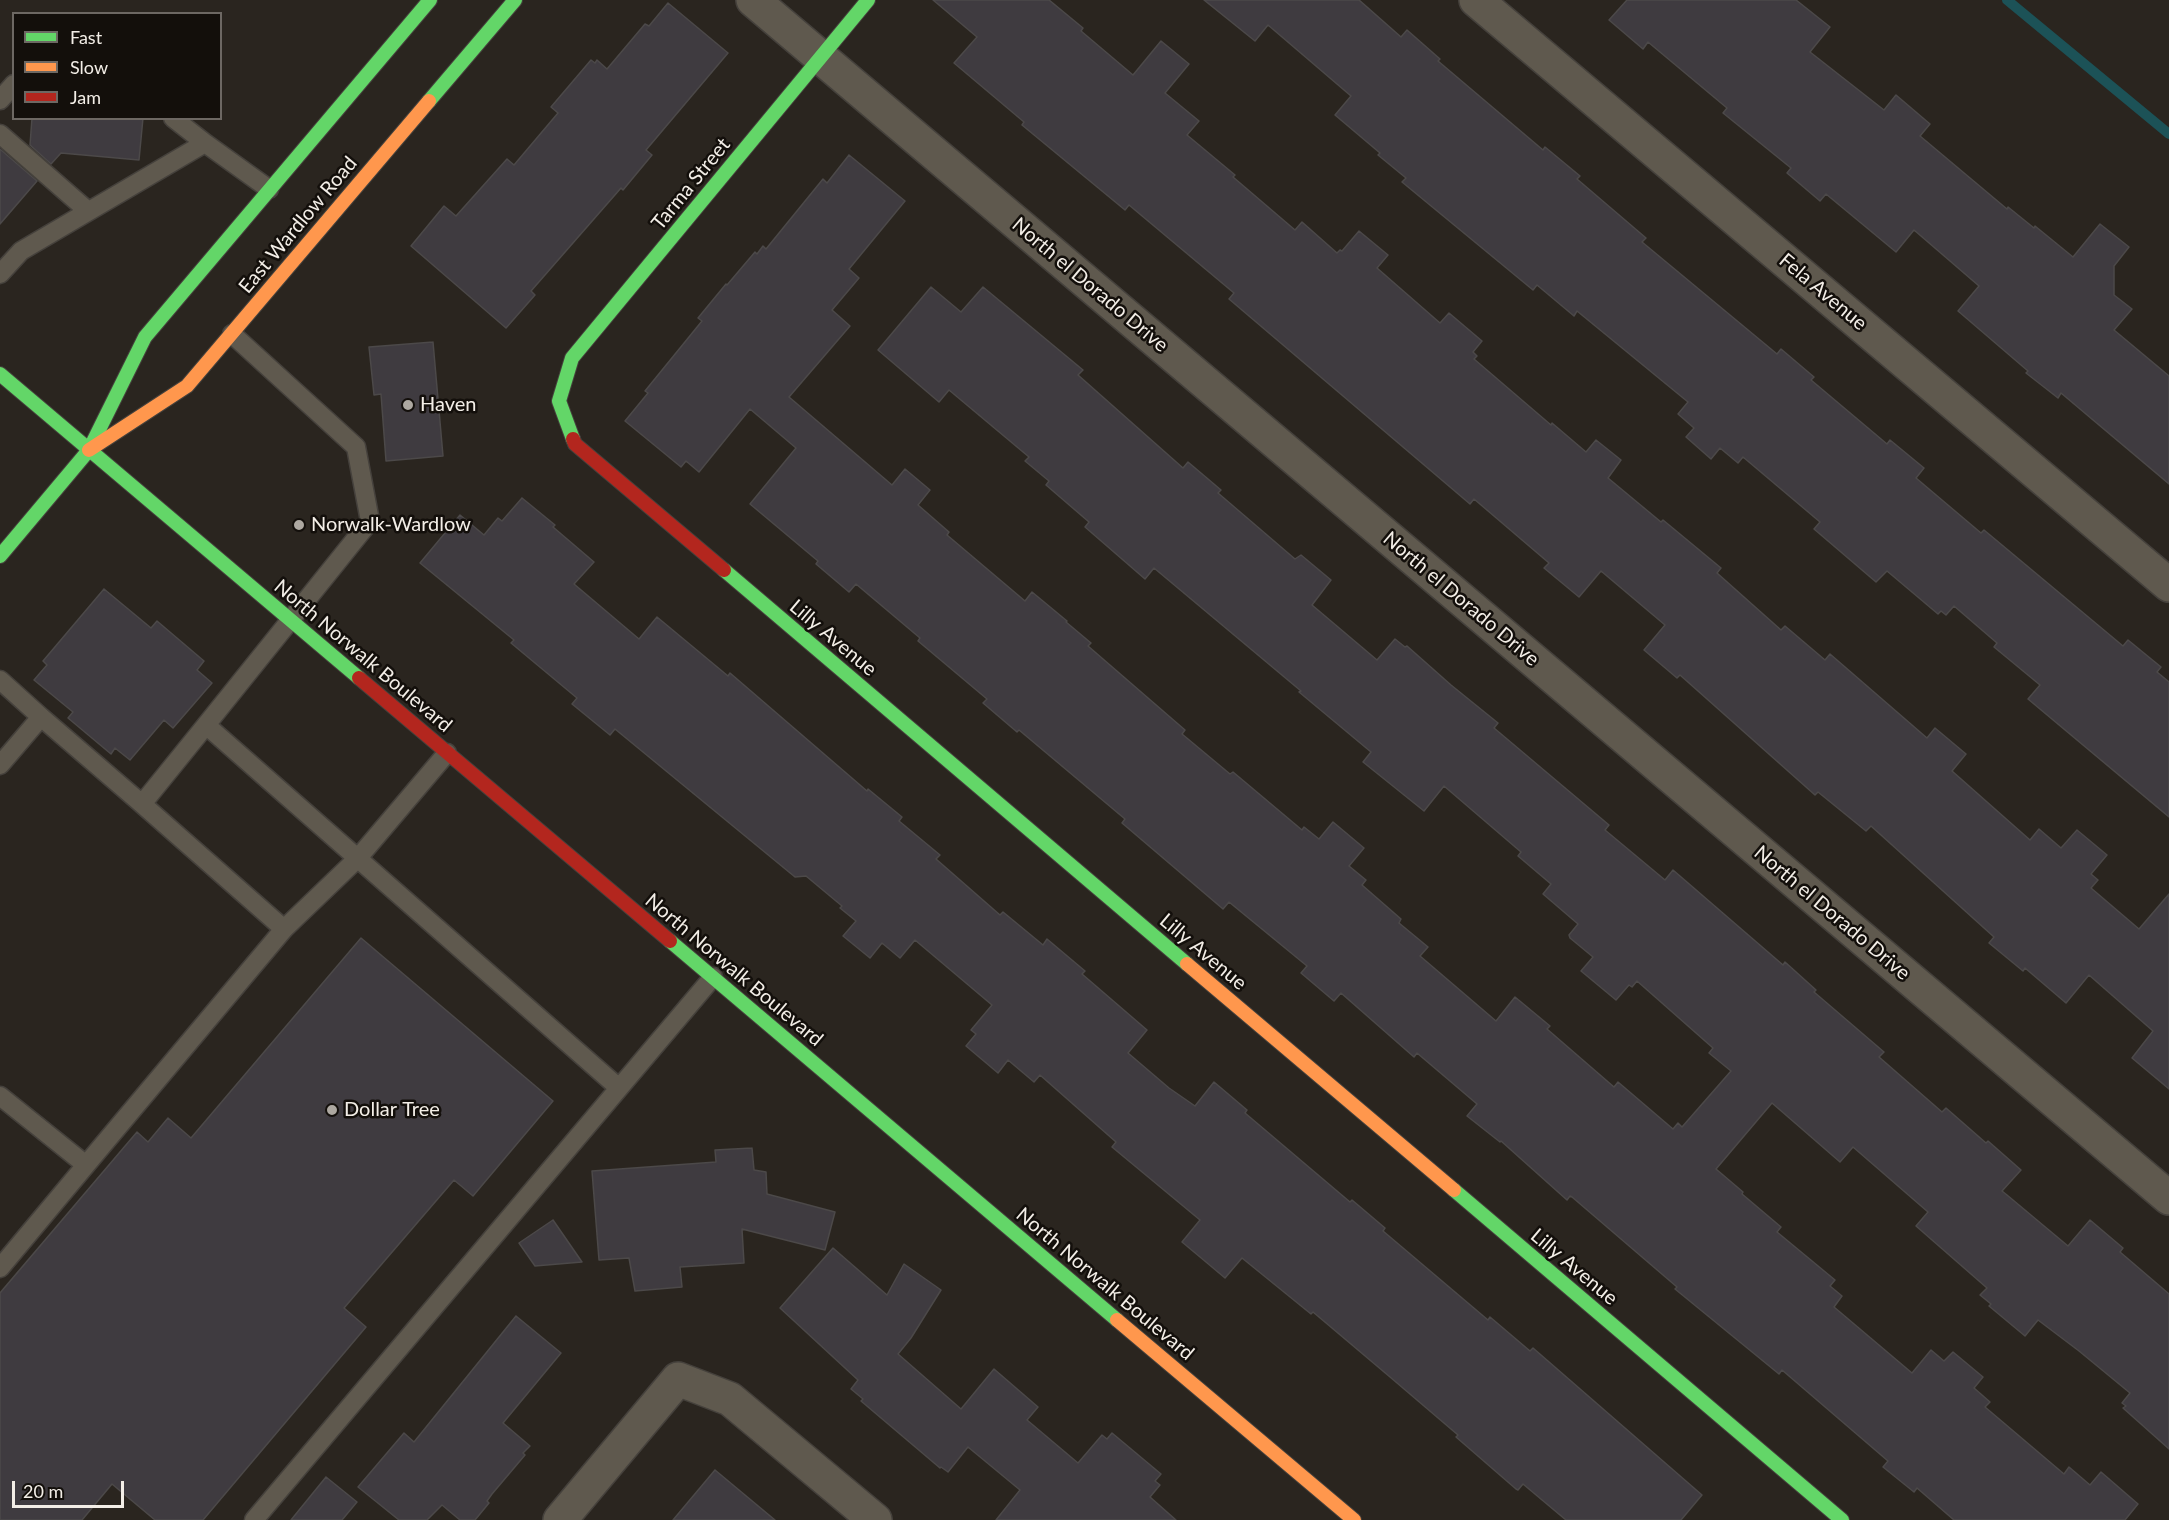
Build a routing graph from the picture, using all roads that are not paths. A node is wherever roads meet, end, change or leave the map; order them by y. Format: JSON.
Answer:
{"nodes":[{"id":1,"x":430,"y":0,"type":"edge"},
{"id":2,"x":515,"y":0,"type":"edge"},
{"id":3,"x":753,"y":0,"type":"edge"},
{"id":4,"x":868,"y":0,"type":"edge"},
{"id":5,"x":1476,"y":0,"type":"edge"},
{"id":6,"x":820,"y":57,"type":"junction"},
{"id":7,"x":12,"y":86,"type":"edge"},
{"id":8,"x":0,"y":100,"type":"edge"},
{"id":9,"x":175,"y":120,"type":"edge"},
{"id":10,"x":0,"y":134,"type":"edge"},
{"id":11,"x":204,"y":143,"type":"junction"},
{"id":12,"x":270,"y":189,"type":"junction"},
{"id":13,"x":88,"y":211,"type":"junction"},
{"id":14,"x":0,"y":274,"type":"edge"},
{"id":15,"x":232,"y":334,"type":"junction"},
{"id":16,"x":0,"y":374,"type":"edge"},
{"id":17,"x":559,"y":401,"type":"joint"},
{"id":18,"x":89,"y":450,"type":"junction"},
{"id":19,"x":0,"y":556,"type":"edge"},
{"id":20,"x":2169,"y":585,"type":"edge"},
{"id":21,"x":290,"y":621,"type":"junction"},
{"id":22,"x":0,"y":680,"type":"edge"},
{"id":23,"x":41,"y":717,"type":"junction"},
{"id":24,"x":206,"y":725,"type":"junction"},
{"id":25,"x":447,"y":753,"type":"junction"},
{"id":26,"x":0,"y":765,"type":"edge"},
{"id":27,"x":142,"y":804,"type":"junction"},
{"id":28,"x":358,"y":858,"type":"junction"},
{"id":29,"x":284,"y":929,"type":"junction"},
{"id":30,"x":712,"y":977,"type":"junction"},
{"id":31,"x":620,"y":1088,"type":"junction"},
{"id":32,"x":0,"y":1096,"type":"edge"},
{"id":33,"x":86,"y":1165,"type":"junction"},
{"id":34,"x":2169,"y":1198,"type":"edge"},
{"id":35,"x":0,"y":1268,"type":"edge"},
{"id":36,"x":254,"y":1520,"type":"edge"},
{"id":37,"x":560,"y":1520,"type":"edge"},
{"id":38,"x":875,"y":1520,"type":"edge"},
{"id":39,"x":1354,"y":1520,"type":"edge"},
{"id":40,"x":1842,"y":1520,"type":"edge"}],
"edges":[{"from":1,"to":12,"type":"main road","name":"East Wardlow Road"},
{"from":2,"to":15,"type":"main road","name":"East Wardlow Road"},
{"from":3,"to":6,"type":"street","name":"North el Dorado Drive"},
{"from":4,"to":6,"type":"main road","name":"Tarma Street"},
{"from":5,"to":20,"type":"street","name":"Fela Avenue"},
{"from":6,"to":17,"type":"main road","name":"Tarma Street"},
{"from":6,"to":34,"type":"street","name":"North el Dorado Drive"},
{"from":7,"to":8,"type":"lane"},
{"from":9,"to":11,"type":"lane"},
{"from":10,"to":13,"type":"lane"},
{"from":11,"to":12,"type":"lane"},
{"from":11,"to":13,"type":"lane"},
{"from":12,"to":18,"type":"main road","name":"East Wardlow Road"},
{"from":13,"to":14,"type":"lane"},
{"from":15,"to":18,"type":"main road","name":"East Wardlow Road"},
{"from":15,"to":21,"type":"lane"},
{"from":16,"to":18,"type":"main road","name":"North Norwalk Boulevard"},
{"from":17,"to":40,"type":"main road","name":"Lilly Avenue"},
{"from":18,"to":19,"type":"main road","name":"East Wardlow Road"},
{"from":18,"to":21,"type":"main road","name":"North Norwalk Boulevard"},
{"from":21,"to":24,"type":"lane"},
{"from":21,"to":25,"type":"main road","name":"North Norwalk Boulevard"},
{"from":22,"to":23,"type":"lane"},
{"from":23,"to":26,"type":"lane"},
{"from":23,"to":27,"type":"lane"},
{"from":24,"to":27,"type":"lane"},
{"from":24,"to":28,"type":"lane"},
{"from":25,"to":28,"type":"lane"},
{"from":25,"to":30,"type":"main road","name":"North Norwalk Boulevard"},
{"from":27,"to":29,"type":"lane"},
{"from":28,"to":29,"type":"lane"},
{"from":28,"to":31,"type":"lane"},
{"from":29,"to":33,"type":"lane"},
{"from":30,"to":31,"type":"lane"},
{"from":30,"to":39,"type":"main road","name":"North Norwalk Boulevard"},
{"from":31,"to":36,"type":"lane"},
{"from":32,"to":33,"type":"lane"},
{"from":33,"to":35,"type":"lane"},
{"from":37,"to":38,"type":"street"}]}
